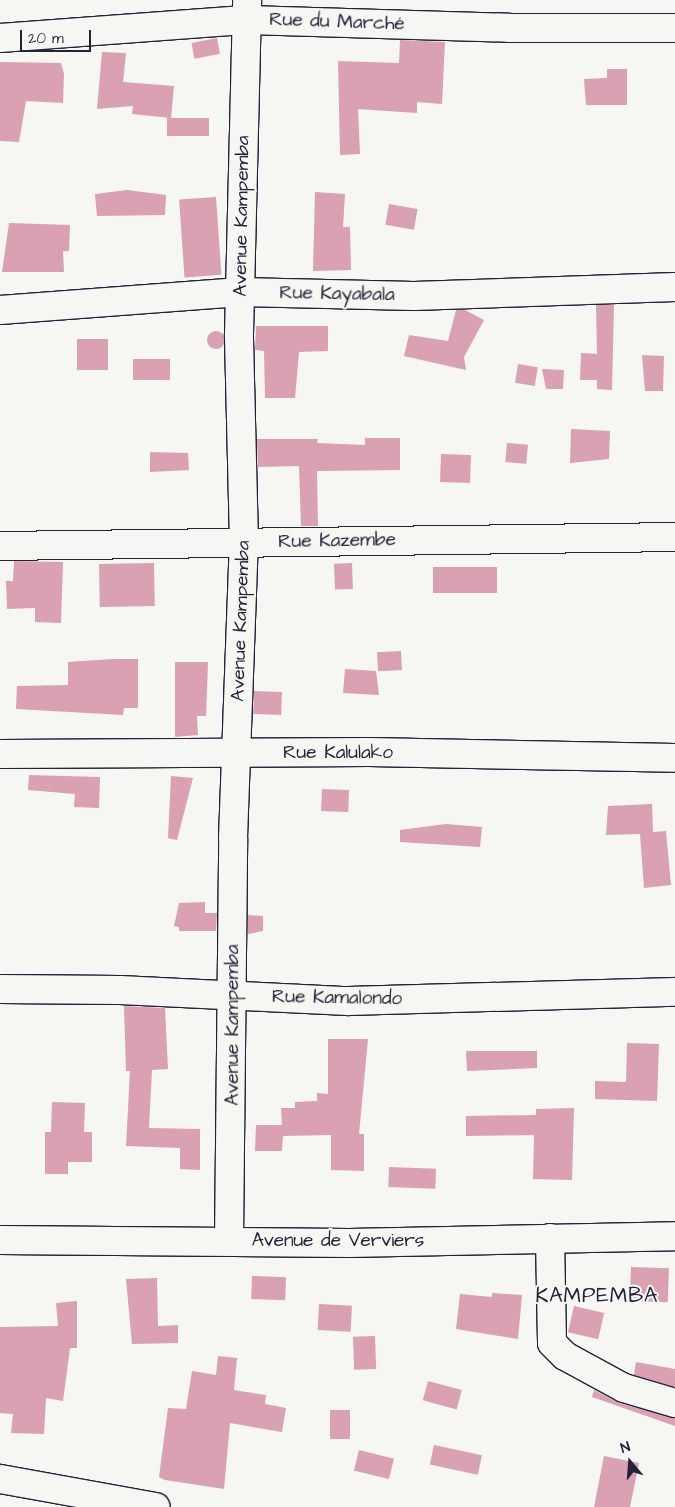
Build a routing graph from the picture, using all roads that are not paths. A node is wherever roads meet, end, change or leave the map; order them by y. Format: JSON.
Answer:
{"nodes":[{"id":1,"x":247,"y":10,"type":"edge"},
{"id":2,"x":675,"y":28,"type":"edge"},
{"id":3,"x":0,"y":38,"type":"edge"},
{"id":4,"x":675,"y":287,"type":"edge"},
{"id":5,"x":240,"y":292,"type":"junction"},
{"id":6,"x":0,"y":310,"type":"edge"},
{"id":7,"x":675,"y":537,"type":"edge"},
{"id":8,"x":244,"y":543,"type":"junction"},
{"id":9,"x":0,"y":546,"type":"edge"},
{"id":10,"x":238,"y":753,"type":"junction"},
{"id":11,"x":0,"y":754,"type":"edge"},
{"id":12,"x":675,"y":758,"type":"edge"},
{"id":13,"x":0,"y":989,"type":"edge"},
{"id":14,"x":675,"y":992,"type":"edge"},
{"id":15,"x":233,"y":994,"type":"junction"},
{"id":16,"x":675,"y":1236,"type":"edge"},
{"id":17,"x":550,"y":1238,"type":"junction"},
{"id":18,"x":0,"y":1240,"type":"edge"},
{"id":19,"x":229,"y":1241,"type":"junction"},
{"id":20,"x":675,"y":1403,"type":"edge"},
{"id":21,"x":0,"y":1478,"type":"edge"},
{"id":22,"x":155,"y":1507,"type":"edge"}],
"edges":[{"from":1,"to":2,"type":"street","name":"Rue du Marché"},
{"from":1,"to":3,"type":"street","name":"Rue du Marché"},
{"from":1,"to":5,"type":"street","name":"Avenue Kampemba"},
{"from":4,"to":5,"type":"street","name":"Rue Kayabala"},
{"from":5,"to":6,"type":"street","name":"Rue Kayabala"},
{"from":5,"to":8,"type":"street","name":"Avenue Kampemba"},
{"from":7,"to":8,"type":"street","name":"Rue Kazembe"},
{"from":8,"to":9,"type":"street","name":"Rue Kazembe"},
{"from":8,"to":10,"type":"street","name":"Avenue Kampemba"},
{"from":10,"to":11,"type":"street","name":"Rue Kalulako"},
{"from":10,"to":12,"type":"street","name":"Rue Kalulako"},
{"from":10,"to":15,"type":"street","name":"Avenue Kampemba"},
{"from":13,"to":15,"type":"street","name":"Rue Kamalondo"},
{"from":14,"to":15,"type":"street","name":"Rue Kamalondo"},
{"from":15,"to":19,"type":"street","name":"Avenue Kampemba"},
{"from":16,"to":17,"type":"street","name":"Avenue de Verviers"},
{"from":17,"to":19,"type":"street","name":"Avenue de Verviers"},
{"from":17,"to":20,"type":"street"},
{"from":18,"to":19,"type":"street","name":"Avenue de Verviers"},
{"from":21,"to":22,"type":"street"}]}
